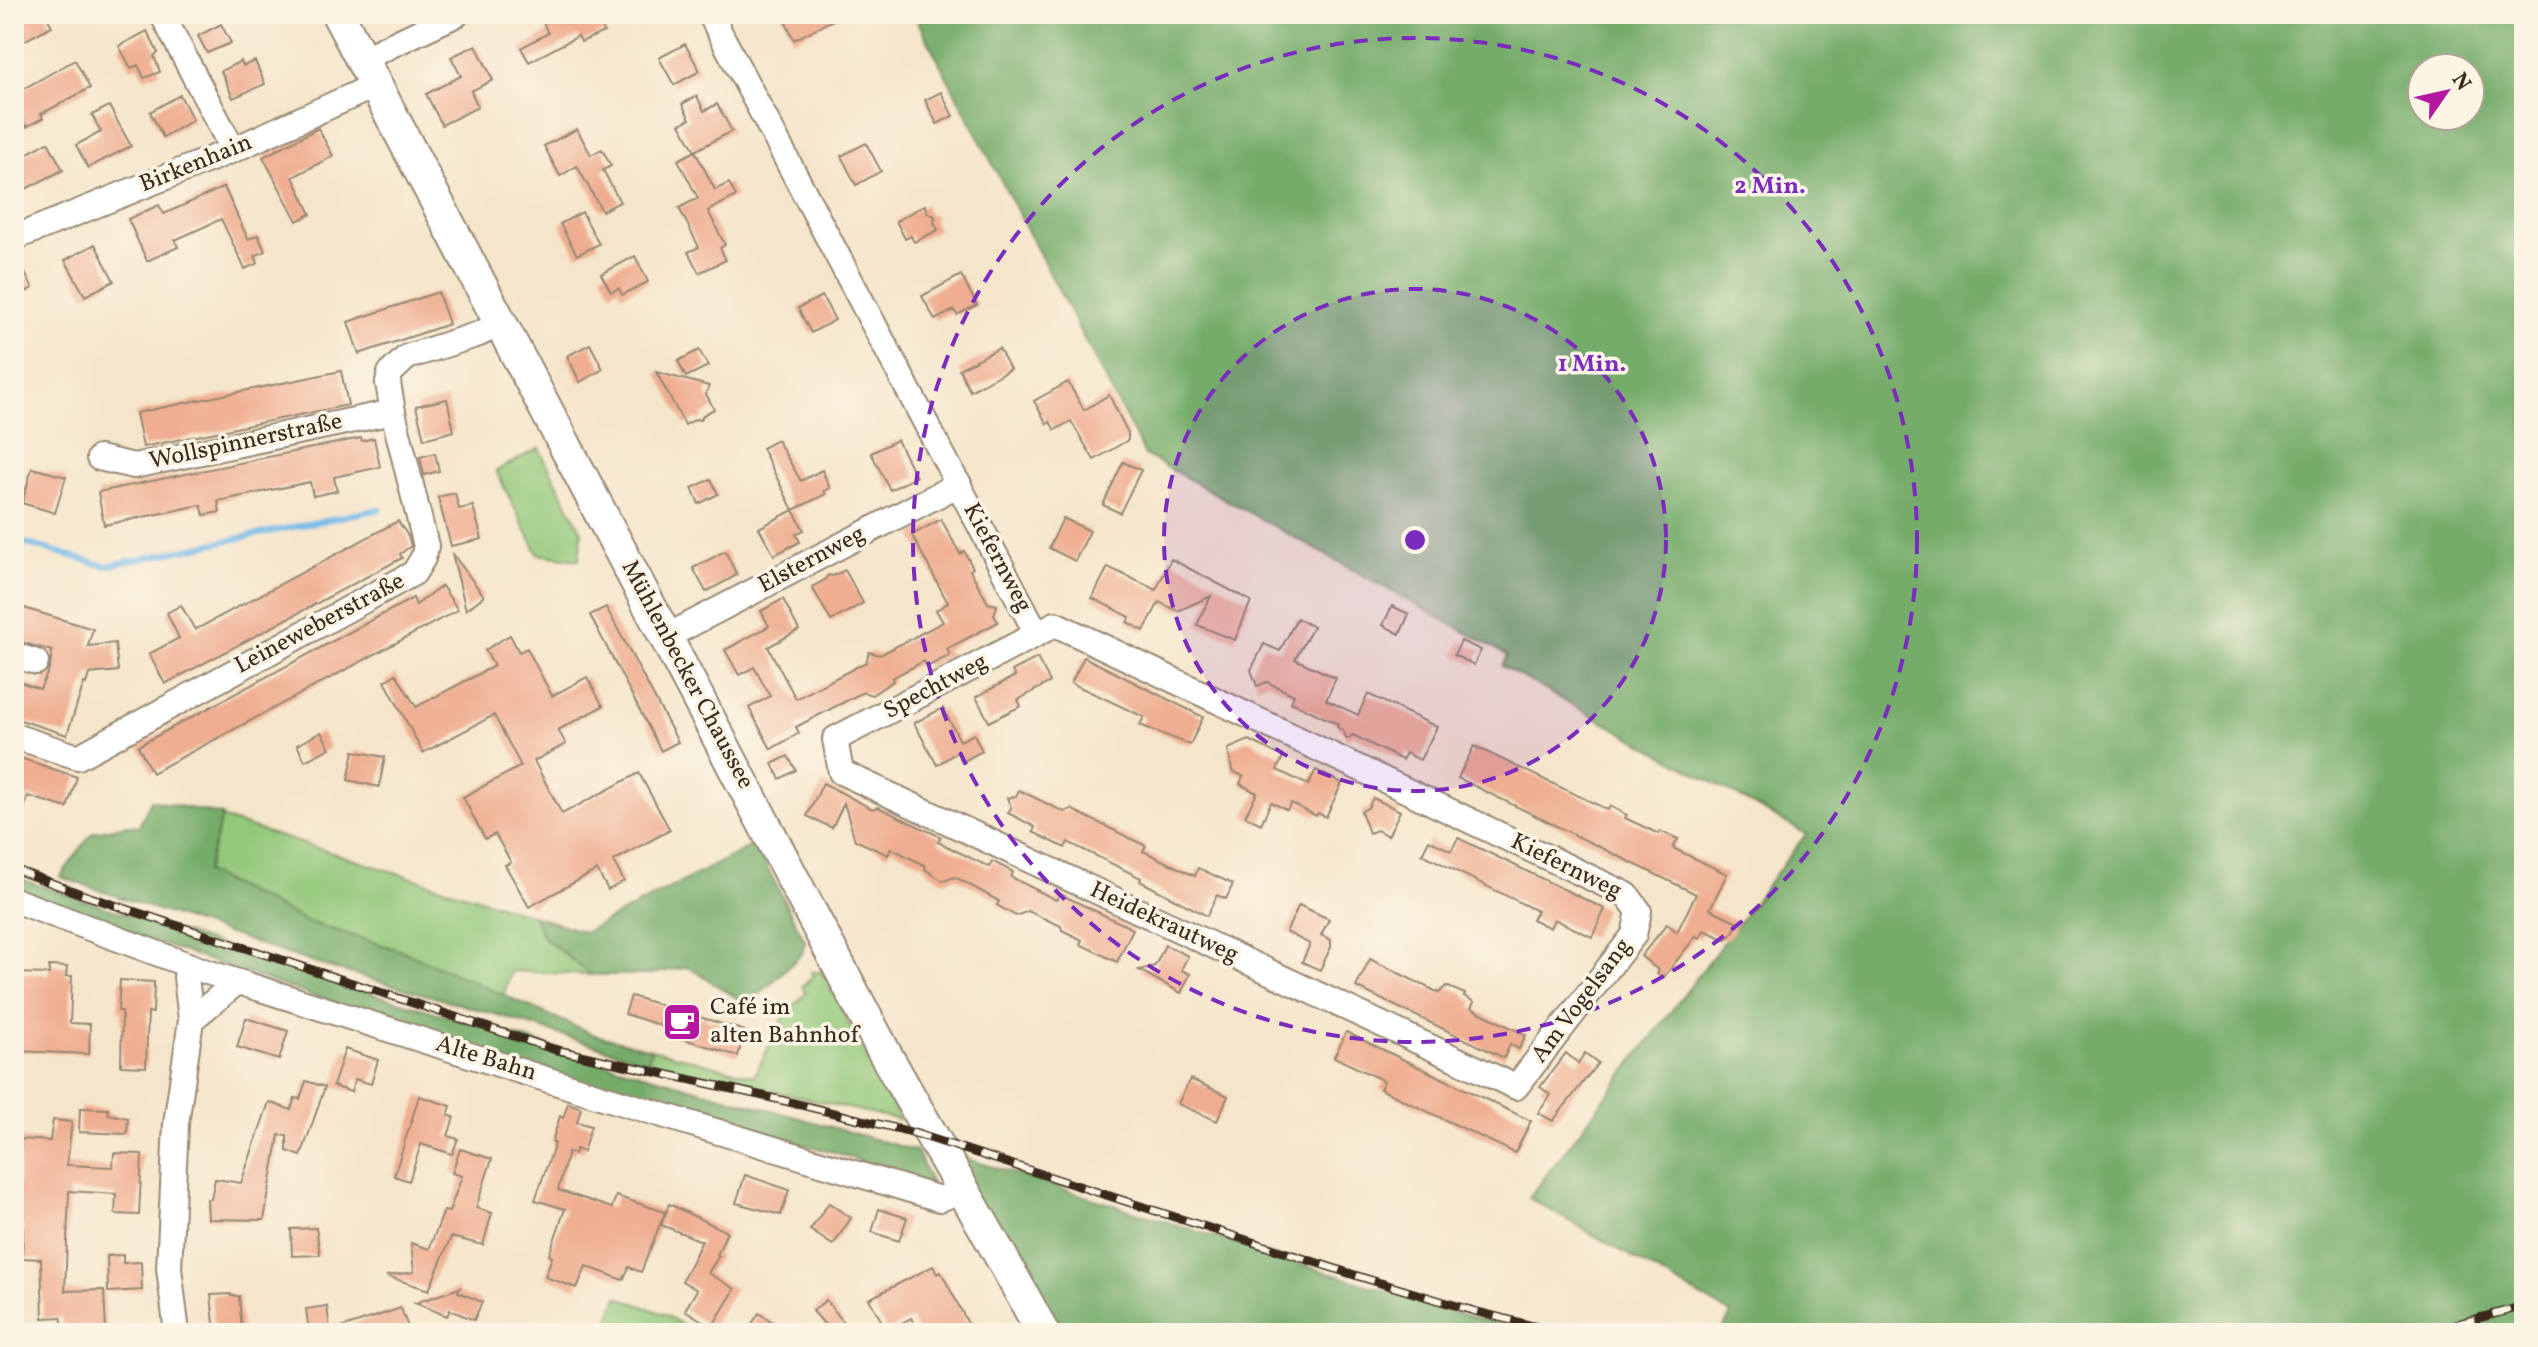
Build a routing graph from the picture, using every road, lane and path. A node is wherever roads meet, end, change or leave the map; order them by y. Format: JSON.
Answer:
{"nodes":[{"id":1,"x":162,"y":14,"type":"edge"},
{"id":2,"x":338,"y":14,"type":"edge"},
{"id":3,"x":457,"y":14,"type":"edge"},
{"id":4,"x":710,"y":14,"type":"edge"},
{"id":5,"x":369,"y":72,"type":"junction"},
{"id":6,"x":233,"y":150,"type":"junction"},
{"id":7,"x":14,"y":238,"type":"edge"},
{"id":8,"x":502,"y":323,"type":"junction"},
{"id":9,"x":393,"y":412,"type":"junction"},
{"id":10,"x":99,"y":458,"type":"dead end"},
{"id":11,"x":959,"y":484,"type":"junction"},
{"id":12,"x":1037,"y":634,"type":"junction"},
{"id":13,"x":666,"y":637,"type":"junction"},
{"id":14,"x":14,"y":736,"type":"edge"},
{"id":15,"x":835,"y":739,"type":"joint"},
{"id":16,"x":14,"y":900,"type":"edge"},
{"id":17,"x":1639,"y":911,"type":"joint"},
{"id":18,"x":189,"y":966,"type":"junction"},
{"id":19,"x":234,"y":981,"type":"junction"},
{"id":20,"x":191,"y":1020,"type":"junction"},
{"id":21,"x":1516,"y":1087,"type":"joint"},
{"id":22,"x":961,"y":1191,"type":"junction"},
{"id":23,"x":177,"y":1333,"type":"edge"},
{"id":24,"x":1043,"y":1333,"type":"edge"}],
"edges":[{"from":1,"to":6,"type":"street"},
{"from":2,"to":5,"type":"main road","name":"Mühlenbecker Chaussee"},
{"from":3,"to":5,"type":"street","name":"Birkenhain"},
{"from":4,"to":11,"type":"street","name":"Kiefernweg"},
{"from":5,"to":6,"type":"street","name":"Birkenhain"},
{"from":5,"to":8,"type":"main road","name":"Mühlenbecker Chaussee"},
{"from":6,"to":7,"type":"street","name":"Birkenhain"},
{"from":8,"to":9,"type":"street","name":"Leineweberstraße"},
{"from":8,"to":13,"type":"main road","name":"Mühlenbecker Chaussee"},
{"from":9,"to":10,"type":"street","name":"Wollspinnerstraße"},
{"from":9,"to":14,"type":"street","name":"Leineweberstraße"},
{"from":11,"to":12,"type":"street","name":"Kiefernweg"},
{"from":11,"to":13,"type":"street","name":"Elsternweg"},
{"from":12,"to":15,"type":"street","name":"Spechtweg"},
{"from":12,"to":17,"type":"street","name":"Kiefernweg"},
{"from":13,"to":22,"type":"main road","name":"Mühlenbecker Chaussee"},
{"from":15,"to":21,"type":"street","name":"Heidekrautweg"},
{"from":16,"to":18,"type":"street","name":"Alte Bahn"},
{"from":17,"to":21,"type":"street","name":"Am Vogelsang"},
{"from":18,"to":19,"type":"street","name":"Alte Bahn"},
{"from":18,"to":20,"type":"street"},
{"from":19,"to":20,"type":"street"},
{"from":19,"to":22,"type":"street","name":"Alte Bahn"},
{"from":20,"to":23,"type":"street"},
{"from":22,"to":24,"type":"main road","name":"Mühlenbecker Chaussee"}]}
